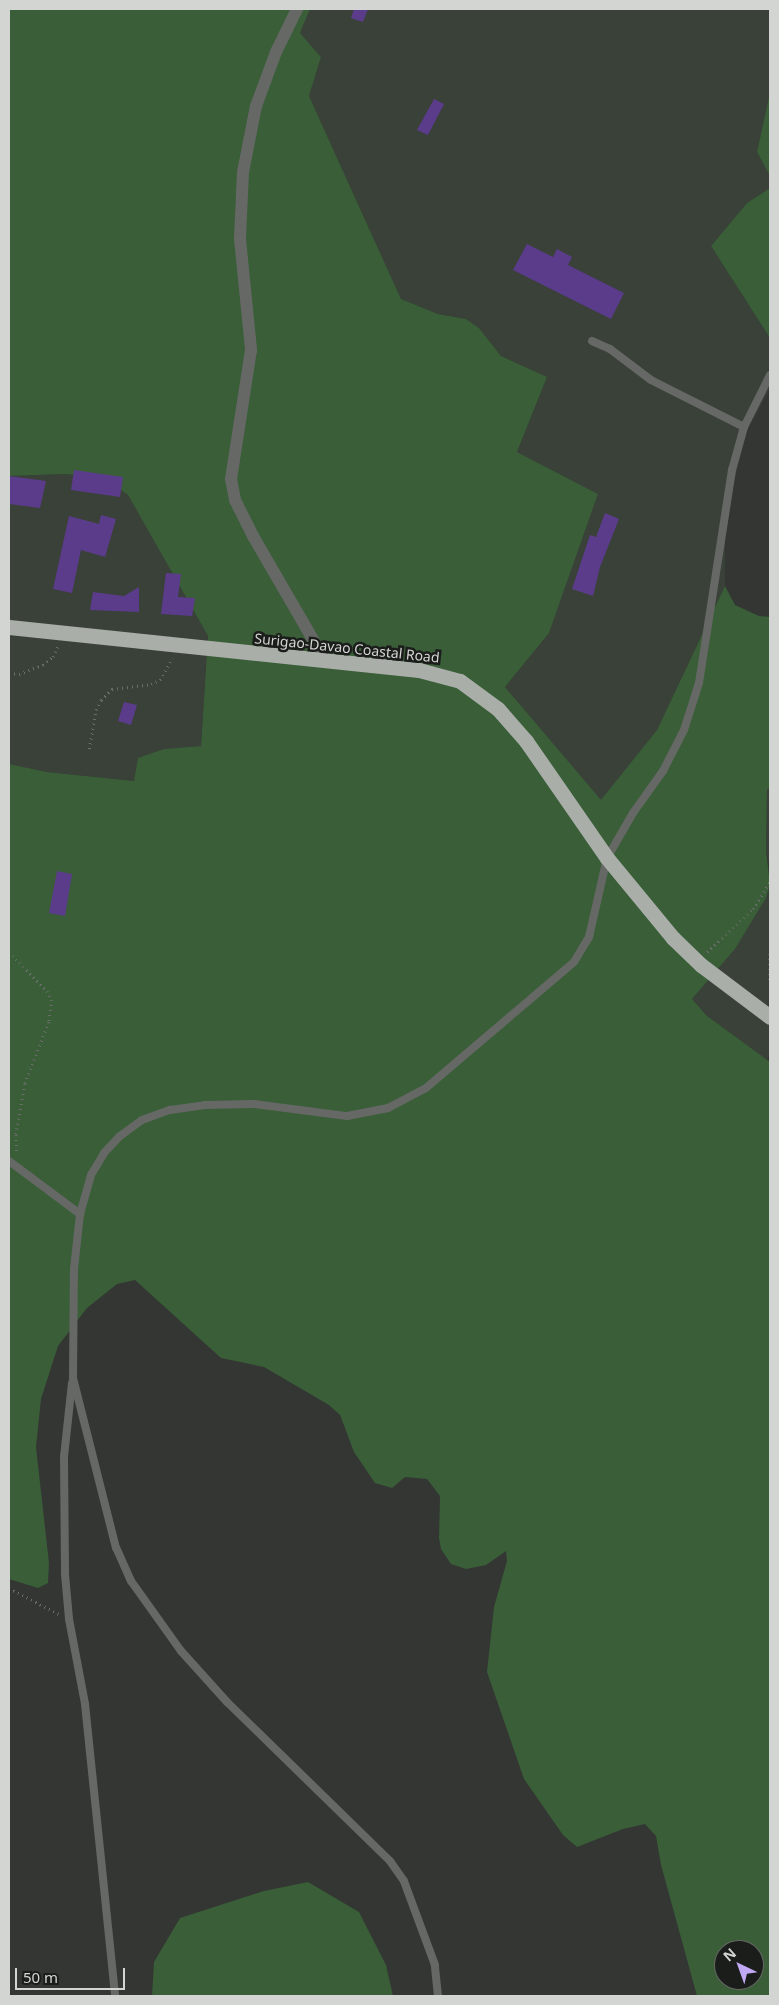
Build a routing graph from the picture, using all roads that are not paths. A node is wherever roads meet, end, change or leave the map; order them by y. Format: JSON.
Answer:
{"nodes":[{"id":1,"x":297,"y":9,"type":"edge"},
{"id":2,"x":592,"y":340,"type":"dead end"},
{"id":3,"x":770,"y":375,"type":"edge"},
{"id":4,"x":744,"y":428,"type":"junction"},
{"id":5,"x":9,"y":627,"type":"edge"},
{"id":6,"x":326,"y":662,"type":"junction"},
{"id":7,"x":607,"y":858,"type":"junction"},
{"id":8,"x":770,"y":1017,"type":"edge"},
{"id":9,"x":9,"y":1161,"type":"edge"},
{"id":10,"x":80,"y":1214,"type":"junction"},
{"id":11,"x":73,"y":1378,"type":"junction"},
{"id":12,"x":114,"y":1996,"type":"edge"},
{"id":13,"x":438,"y":1996,"type":"edge"}],
"edges":[{"from":1,"to":6,"type":"street"},
{"from":2,"to":4,"type":"lane"},
{"from":3,"to":4,"type":"lane"},
{"from":4,"to":7,"type":"lane"},
{"from":5,"to":6,"type":"highway","name":"Surigao-Davao Coastal Road"},
{"from":6,"to":7,"type":"highway","name":"Surigao-Davao Coastal Road"},
{"from":7,"to":8,"type":"highway","name":"Surigao-Davao Coastal Road"},
{"from":7,"to":10,"type":"lane"},
{"from":9,"to":10,"type":"lane"},
{"from":10,"to":11,"type":"lane"},
{"from":11,"to":12,"type":"lane"},
{"from":11,"to":13,"type":"lane"}]}
